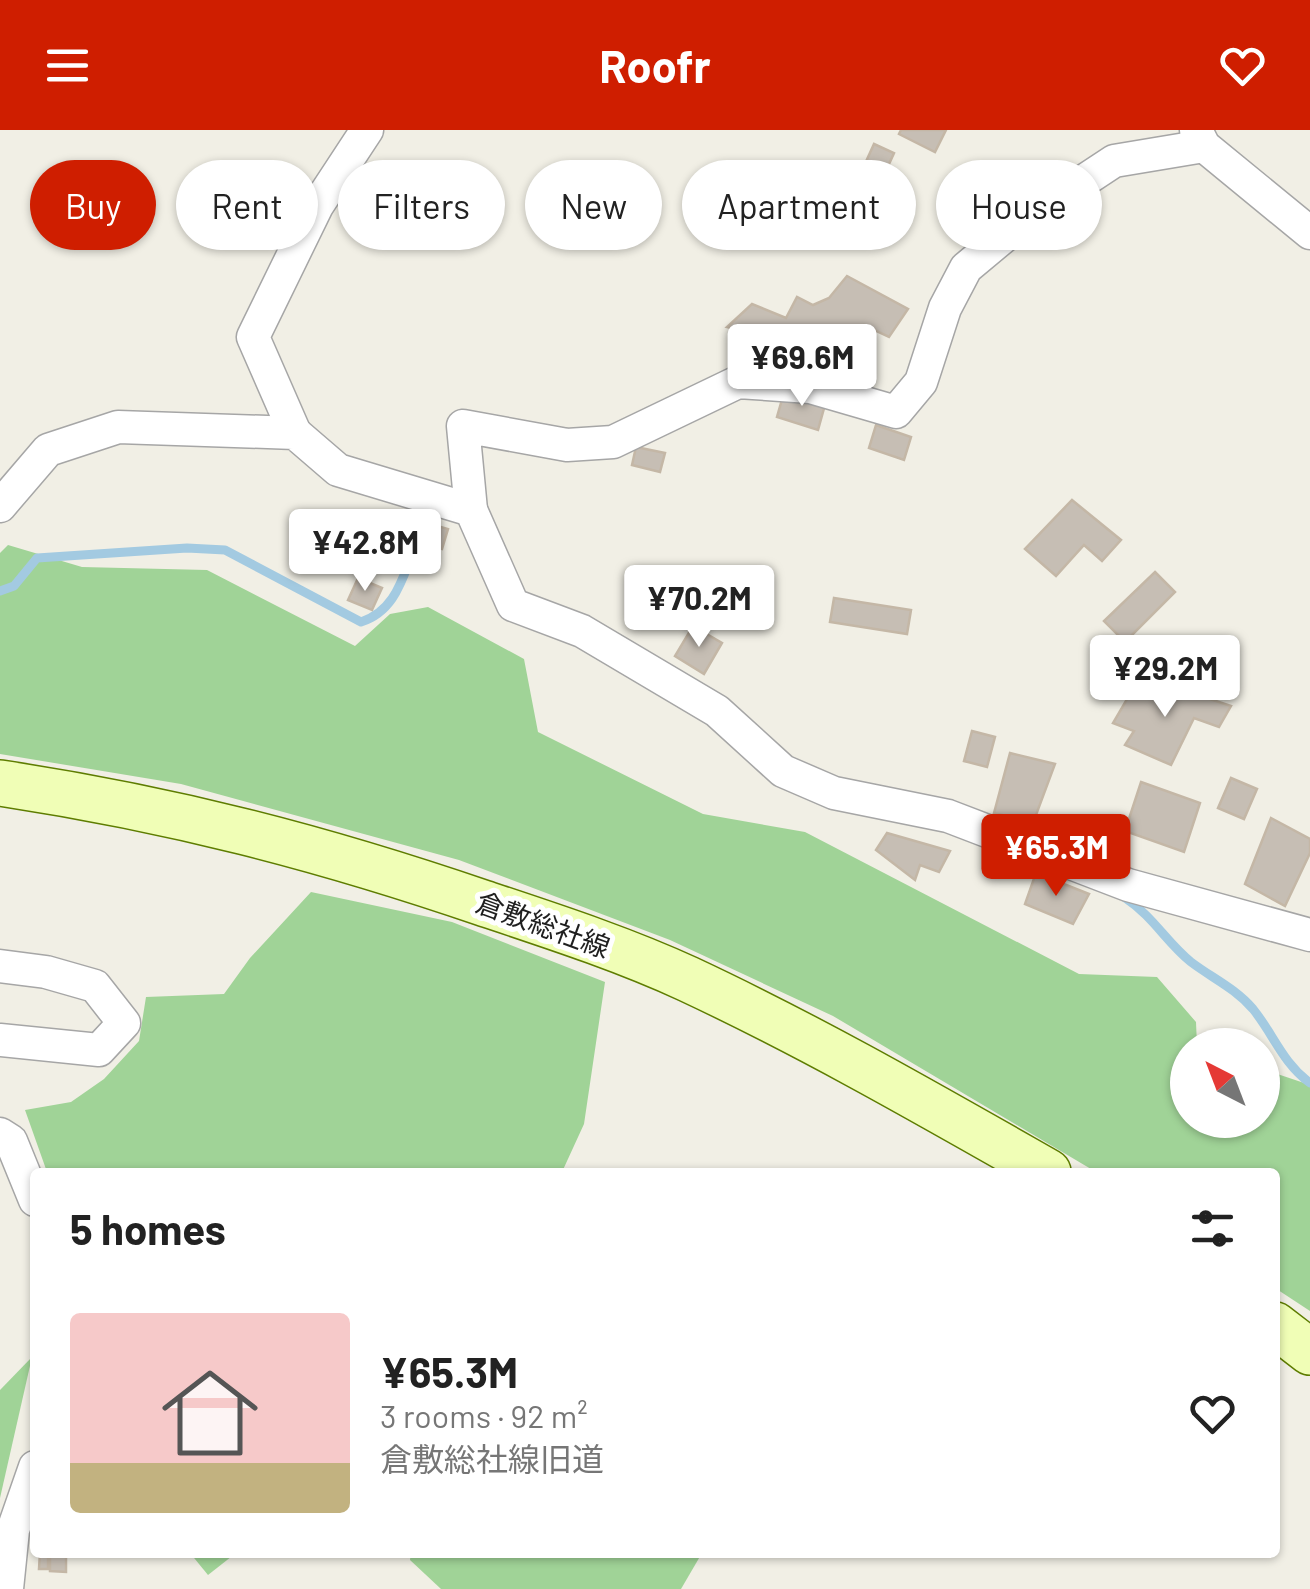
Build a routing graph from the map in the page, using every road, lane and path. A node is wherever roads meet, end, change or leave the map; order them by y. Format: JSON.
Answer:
{"nodes":[{"id":1,"x":367,"y":130,"type":"edge"},
{"id":2,"x":1200,"y":138,"type":"edge"},
{"id":3,"x":1310,"y":233,"type":"edge"},
{"id":4,"x":295,"y":434,"type":"junction"},
{"id":5,"x":0,"y":506,"type":"edge"},
{"id":6,"x":471,"y":510,"type":"junction"},
{"id":7,"x":0,"y":783,"type":"edge"},
{"id":8,"x":1310,"y":935,"type":"edge"},
{"id":9,"x":0,"y":966,"type":"edge"},
{"id":10,"x":0,"y":1040,"type":"edge"},
{"id":11,"x":0,"y":1134,"type":"edge"},
{"id":12,"x":1041,"y":1168,"type":"edge"},
{"id":13,"x":30,"y":1188,"type":"edge"},
{"id":14,"x":1280,"y":1330,"type":"edge"},
{"id":15,"x":1310,"y":1352,"type":"edge"},
{"id":16,"x":30,"y":1481,"type":"edge"},
{"id":17,"x":7,"y":1589,"type":"edge"}],
"edges":[{"from":1,"to":4,"type":"street"},
{"from":2,"to":3,"type":"street"},
{"from":2,"to":6,"type":"street"},
{"from":4,"to":5,"type":"street"},
{"from":4,"to":6,"type":"street"},
{"from":6,"to":8,"type":"street"},
{"from":7,"to":12,"type":"main road","name":"倉敷総社線"},
{"from":9,"to":10,"type":"street"},
{"from":11,"to":13,"type":"street"},
{"from":14,"to":15,"type":"main road"},
{"from":16,"to":17,"type":"street"}]}
